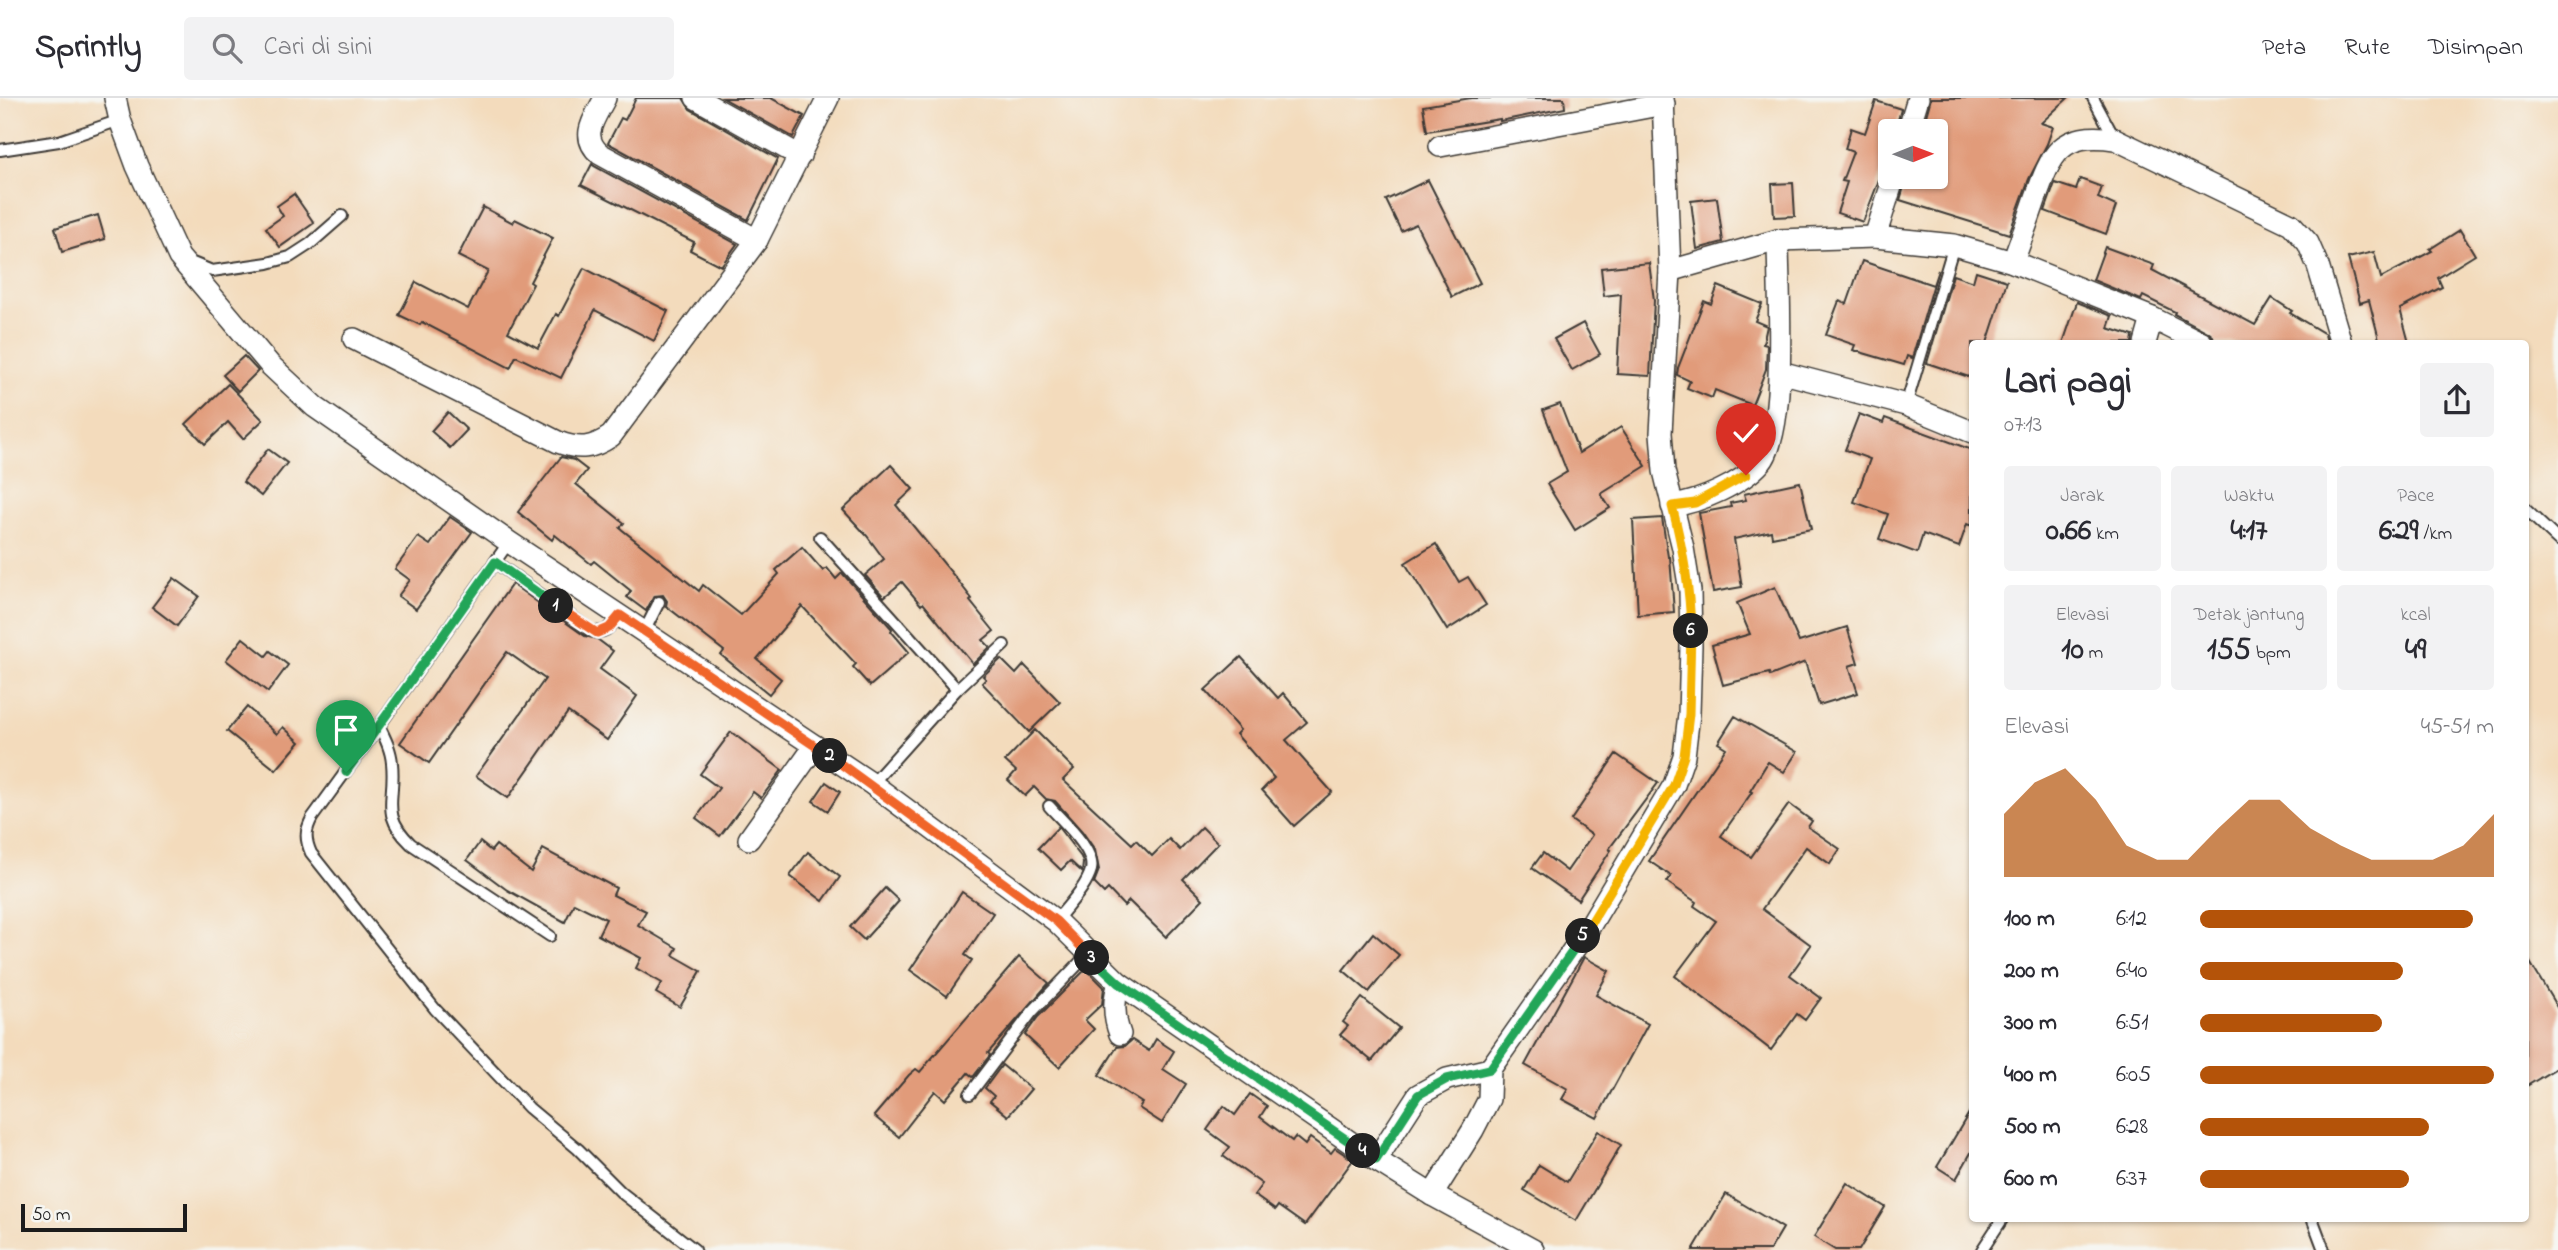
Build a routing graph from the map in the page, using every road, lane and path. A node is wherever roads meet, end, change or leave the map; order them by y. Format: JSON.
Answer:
{"nodes":[{"id":1,"x":115,"y":98,"type":"edge"},
{"id":2,"x":605,"y":98,"type":"edge"},
{"id":3,"x":696,"y":98,"type":"edge"},
{"id":4,"x":828,"y":98,"type":"edge"},
{"id":5,"x":1918,"y":98,"type":"edge"},
{"id":6,"x":2094,"y":98,"type":"edge"},
{"id":7,"x":1663,"y":101,"type":"edge"},
{"id":8,"x":1912,"y":119,"type":"edge"},
{"id":9,"x":120,"y":120,"type":"junction"},
{"id":10,"x":2115,"y":139,"type":"junction"},
{"id":11,"x":1440,"y":146,"type":"dead end"},
{"id":12,"x":0,"y":150,"type":"edge"},
{"id":13,"x":800,"y":156,"type":"junction"},
{"id":14,"x":1890,"y":189,"type":"edge"},
{"id":15,"x":342,"y":216,"type":"dead end"},
{"id":16,"x":1875,"y":237,"type":"junction"},
{"id":17,"x":757,"y":240,"type":"junction"},
{"id":18,"x":1778,"y":240,"type":"junction"},
{"id":19,"x":1954,"y":245,"type":"junction"},
{"id":20,"x":179,"y":257,"type":"junction"},
{"id":21,"x":2013,"y":262,"type":"junction"},
{"id":22,"x":1670,"y":271,"type":"junction"},
{"id":23,"x":2152,"y":318,"type":"junction"},
{"id":24,"x":354,"y":339,"type":"dead end"},
{"id":25,"x":2146,"y":340,"type":"edge"},
{"id":26,"x":2196,"y":340,"type":"edge"},
{"id":27,"x":2340,"y":340,"type":"edge"},
{"id":28,"x":1780,"y":372,"type":"junction"},
{"id":29,"x":1906,"y":405,"type":"junction"},
{"id":30,"x":1969,"y":431,"type":"edge"},
{"id":31,"x":1672,"y":506,"type":"junction"},
{"id":32,"x":2529,"y":513,"type":"edge"},
{"id":33,"x":820,"y":537,"type":"dead end"},
{"id":34,"x":2558,"y":540,"type":"edge"},
{"id":35,"x":509,"y":542,"type":"junction"},
{"id":36,"x":495,"y":562,"type":"junction"},
{"id":37,"x":659,"y":603,"type":"dead end"},
{"id":38,"x":620,"y":615,"type":"junction"},
{"id":39,"x":644,"y":632,"type":"junction"},
{"id":40,"x":1004,"y":645,"type":"dead end"},
{"id":41,"x":957,"y":689,"type":"junction"},
{"id":42,"x":379,"y":726,"type":"junction"},
{"id":43,"x":815,"y":746,"type":"junction"},
{"id":44,"x":872,"y":784,"type":"junction"},
{"id":45,"x":1049,"y":806,"type":"dead end"},
{"id":46,"x":749,"y":839,"type":"dead end"},
{"id":47,"x":1056,"y":921,"type":"junction"},
{"id":48,"x":550,"y":936,"type":"dead end"},
{"id":49,"x":1088,"y":954,"type":"junction"},
{"id":50,"x":1119,"y":983,"type":"junction"},
{"id":51,"x":1120,"y":1034,"type":"dead end"},
{"id":52,"x":1490,"y":1069,"type":"junction"},
{"id":53,"x":970,"y":1094,"type":"dead end"},
{"id":54,"x":1376,"y":1160,"type":"junction"},
{"id":55,"x":1432,"y":1195,"type":"junction"},
{"id":56,"x":2000,"y":1222,"type":"edge"},
{"id":57,"x":2314,"y":1222,"type":"edge"},
{"id":58,"x":695,"y":1250,"type":"edge"},
{"id":59,"x":1533,"y":1250,"type":"edge"},
{"id":60,"x":1982,"y":1250,"type":"edge"},
{"id":61,"x":2324,"y":1250,"type":"edge"}],
"edges":[{"from":1,"to":9,"type":"street"},
{"from":2,"to":17,"type":"street"},
{"from":3,"to":13,"type":"street"},
{"from":4,"to":13,"type":"street"},
{"from":5,"to":8,"type":"street"},
{"from":6,"to":10,"type":"lane"},
{"from":7,"to":11,"type":"street"},
{"from":7,"to":22,"type":"street"},
{"from":9,"to":12,"type":"lane"},
{"from":9,"to":20,"type":"street"},
{"from":10,"to":21,"type":"street"},
{"from":10,"to":27,"type":"street"},
{"from":13,"to":17,"type":"street"},
{"from":14,"to":16,"type":"street"},
{"from":15,"to":20,"type":"lane"},
{"from":16,"to":18,"type":"street"},
{"from":16,"to":19,"type":"street"},
{"from":17,"to":24,"type":"street"},
{"from":18,"to":22,"type":"street"},
{"from":18,"to":28,"type":"street"},
{"from":19,"to":21,"type":"street"},
{"from":19,"to":29,"type":"lane"},
{"from":20,"to":35,"type":"street"},
{"from":21,"to":23,"type":"street"},
{"from":22,"to":31,"type":"street"},
{"from":23,"to":25,"type":"street"},
{"from":23,"to":26,"type":"street"},
{"from":28,"to":29,"type":"street"},
{"from":28,"to":31,"type":"street"},
{"from":29,"to":30,"type":"street"},
{"from":31,"to":52,"type":"street"},
{"from":32,"to":34,"type":"lane"},
{"from":33,"to":41,"type":"lane"},
{"from":35,"to":36,"type":"lane"},
{"from":35,"to":38,"type":"street"},
{"from":36,"to":38,"type":"lane"},
{"from":36,"to":42,"type":"lane"},
{"from":37,"to":39,"type":"lane"},
{"from":38,"to":39,"type":"street"},
{"from":39,"to":43,"type":"street"},
{"from":40,"to":41,"type":"lane"},
{"from":41,"to":44,"type":"lane"},
{"from":42,"to":48,"type":"lane"},
{"from":42,"to":58,"type":"lane"},
{"from":43,"to":44,"type":"street"},
{"from":43,"to":46,"type":"street"},
{"from":44,"to":47,"type":"street"},
{"from":45,"to":47,"type":"lane"},
{"from":47,"to":49,"type":"street"},
{"from":49,"to":50,"type":"street"},
{"from":49,"to":53,"type":"lane"},
{"from":50,"to":51,"type":"street"},
{"from":50,"to":54,"type":"street"},
{"from":52,"to":54,"type":"street"},
{"from":52,"to":55,"type":"street"},
{"from":54,"to":55,"type":"street"},
{"from":55,"to":59,"type":"street"},
{"from":56,"to":60,"type":"lane"},
{"from":57,"to":61,"type":"lane"}]}
